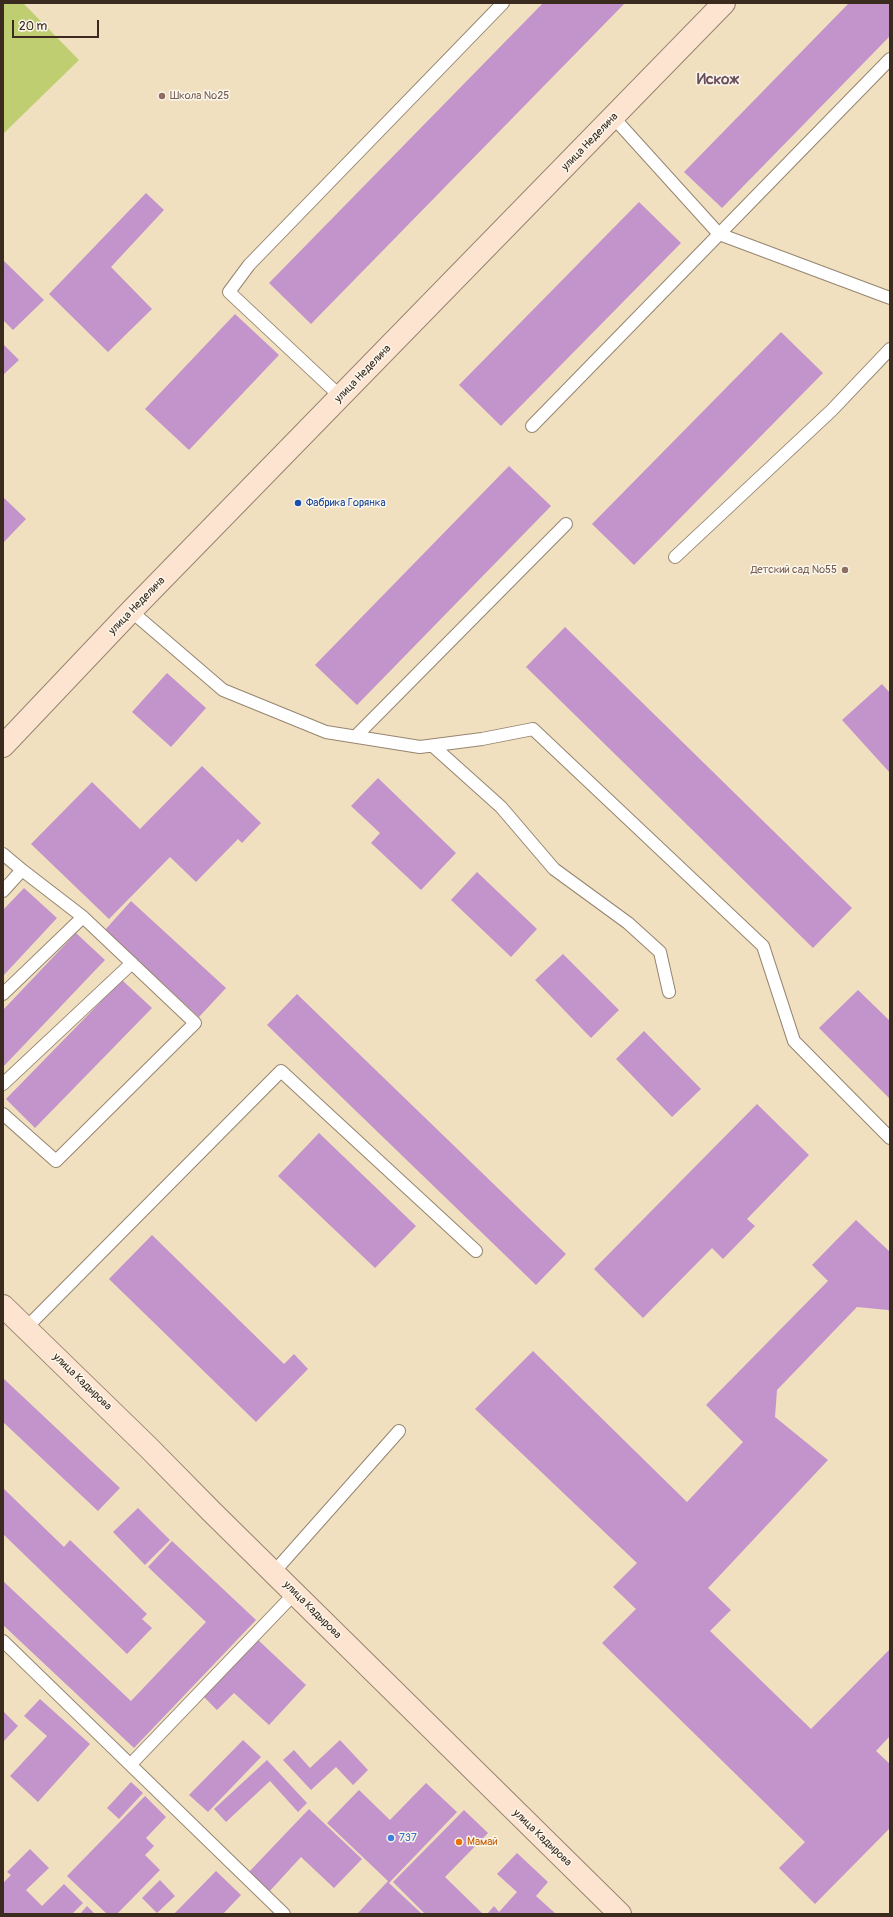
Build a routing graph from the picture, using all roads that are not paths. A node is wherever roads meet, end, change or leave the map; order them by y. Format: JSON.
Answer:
{"nodes":[{"id":1,"x":503,"y":3,"type":"edge"},
{"id":2,"x":724,"y":3,"type":"edge"},
{"id":3,"x":890,"y":59,"type":"edge"},
{"id":4,"x":614,"y":118,"type":"junction"},
{"id":5,"x":719,"y":234,"type":"junction"},
{"id":6,"x":890,"y":298,"type":"edge"},
{"id":7,"x":890,"y":349,"type":"edge"},
{"id":8,"x":340,"y":397,"type":"junction"},
{"id":9,"x":532,"y":426,"type":"dead end"},
{"id":10,"x":566,"y":524,"type":"dead end"},
{"id":11,"x":675,"y":557,"type":"dead end"},
{"id":12,"x":131,"y":611,"type":"junction"},
{"id":13,"x":356,"y":736,"type":"junction"},
{"id":14,"x":3,"y":746,"type":"edge"},
{"id":15,"x":433,"y":746,"type":"junction"},
{"id":16,"x":3,"y":854,"type":"edge"},
{"id":17,"x":22,"y":870,"type":"junction"},
{"id":18,"x":3,"y":891,"type":"edge"},
{"id":19,"x":83,"y":917,"type":"junction"},
{"id":20,"x":132,"y":963,"type":"junction"},
{"id":21,"x":669,"y":992,"type":"dead end"},
{"id":22,"x":3,"y":994,"type":"edge"},
{"id":23,"x":3,"y":1084,"type":"edge"},
{"id":24,"x":3,"y":1114,"type":"edge"},
{"id":25,"x":890,"y":1138,"type":"edge"},
{"id":26,"x":476,"y":1251,"type":"dead end"},
{"id":27,"x":3,"y":1306,"type":"edge"},
{"id":28,"x":26,"y":1328,"type":"junction"},
{"id":29,"x":399,"y":1431,"type":"dead end"},
{"id":30,"x":274,"y":1572,"type":"junction"},
{"id":31,"x":295,"y":1592,"type":"junction"},
{"id":32,"x":3,"y":1641,"type":"edge"},
{"id":33,"x":131,"y":1764,"type":"junction"},
{"id":34,"x":284,"y":1914,"type":"edge"},
{"id":35,"x":620,"y":1914,"type":"edge"}],
"edges":[{"from":1,"to":8,"type":"lane"},
{"from":2,"to":4,"type":"street","name":"улица Неделина"},
{"from":3,"to":5,"type":"lane"},
{"from":4,"to":5,"type":"lane"},
{"from":4,"to":8,"type":"street","name":"улица Неделина"},
{"from":5,"to":6,"type":"lane"},
{"from":5,"to":9,"type":"lane"},
{"from":7,"to":11,"type":"lane"},
{"from":8,"to":12,"type":"street","name":"улица Неделина"},
{"from":10,"to":13,"type":"lane"},
{"from":12,"to":13,"type":"lane"},
{"from":12,"to":14,"type":"street","name":"улица Неделина"},
{"from":13,"to":15,"type":"lane"},
{"from":15,"to":21,"type":"lane"},
{"from":15,"to":25,"type":"lane"},
{"from":16,"to":17,"type":"lane"},
{"from":17,"to":18,"type":"lane"},
{"from":17,"to":19,"type":"lane"},
{"from":19,"to":20,"type":"lane"},
{"from":19,"to":22,"type":"lane"},
{"from":20,"to":23,"type":"lane"},
{"from":20,"to":24,"type":"lane"},
{"from":26,"to":28,"type":"lane"},
{"from":27,"to":28,"type":"street","name":"улица Кадырова"},
{"from":28,"to":30,"type":"street","name":"улица Кадырова"},
{"from":29,"to":30,"type":"lane"},
{"from":30,"to":31,"type":"street","name":"улица Кадырова"},
{"from":31,"to":33,"type":"lane"},
{"from":31,"to":35,"type":"street","name":"улица Кадырова"},
{"from":32,"to":33,"type":"lane"},
{"from":33,"to":34,"type":"lane"}]}
